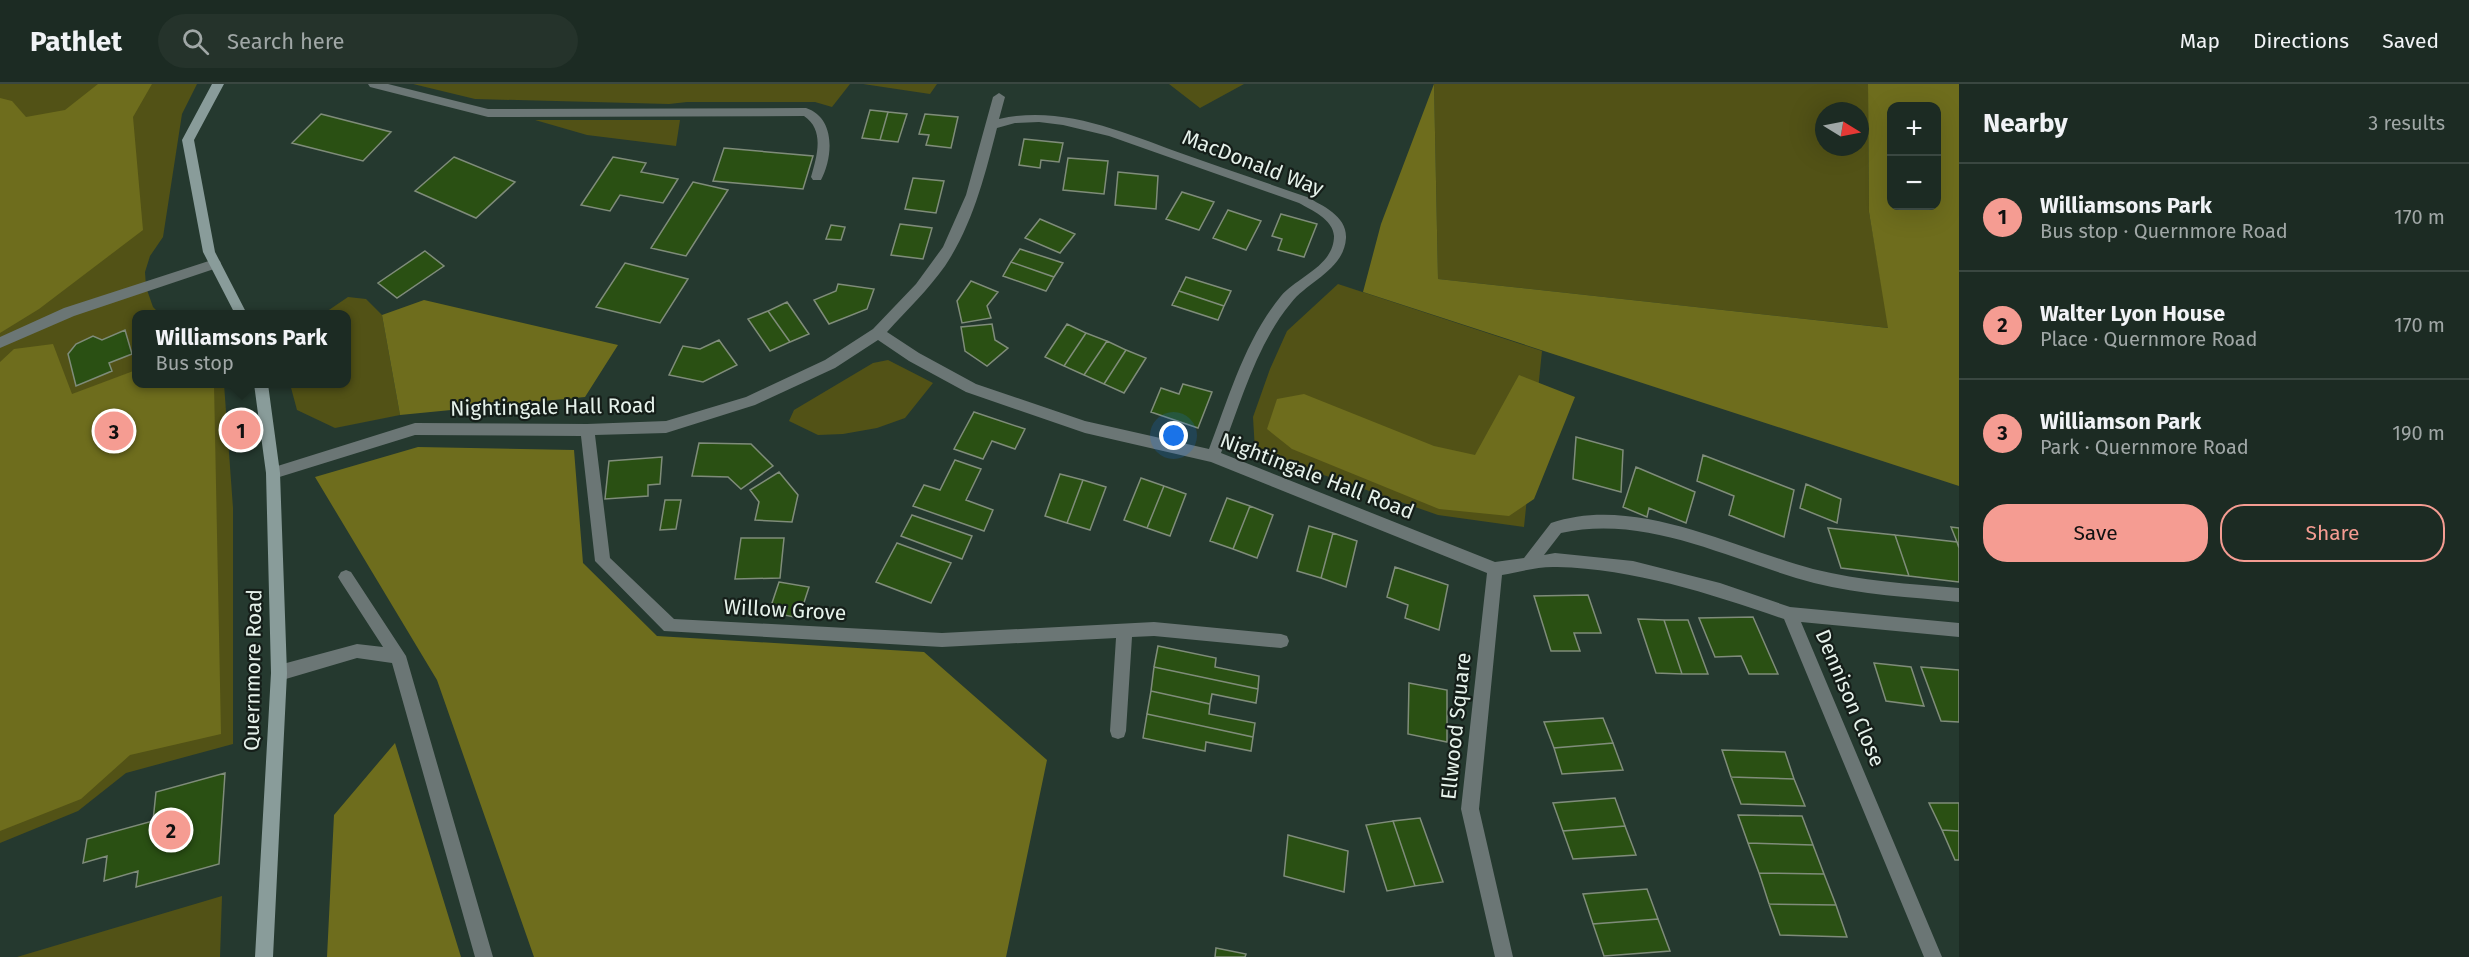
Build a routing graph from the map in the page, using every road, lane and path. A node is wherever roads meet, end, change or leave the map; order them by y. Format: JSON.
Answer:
{"nodes":[{"id":1,"x":218,"y":84,"type":"edge"},
{"id":2,"x":374,"y":84,"type":"edge"},
{"id":3,"x":999,"y":97,"type":"dead end"},
{"id":4,"x":992,"y":125,"type":"junction"},
{"id":5,"x":817,"y":177,"type":"dead end"},
{"id":6,"x":215,"y":264,"type":"junction"},
{"id":7,"x":238,"y":310,"type":"edge"},
{"id":8,"x":878,"y":333,"type":"junction"},
{"id":9,"x":0,"y":344,"type":"edge"},
{"id":10,"x":262,"y":388,"type":"edge"},
{"id":11,"x":587,"y":430,"type":"junction"},
{"id":12,"x":1214,"y":456,"type":"junction"},
{"id":13,"x":273,"y":473,"type":"junction"},
{"id":14,"x":1528,"y":564,"type":"junction"},
{"id":15,"x":1496,"y":568,"type":"junction"},
{"id":16,"x":346,"y":577,"type":"dead end"},
{"id":17,"x":1959,"y":595,"type":"edge"},
{"id":18,"x":1790,"y":614,"type":"junction"},
{"id":19,"x":1124,"y":630,"type":"junction"},
{"id":20,"x":1959,"y":630,"type":"edge"},
{"id":21,"x":1281,"y":641,"type":"dead end"},
{"id":22,"x":398,"y":656,"type":"junction"},
{"id":23,"x":279,"y":672,"type":"junction"},
{"id":24,"x":1118,"y":731,"type":"dead end"},
{"id":25,"x":264,"y":957,"type":"edge"},
{"id":26,"x":484,"y":957,"type":"edge"},
{"id":27,"x":1504,"y":957,"type":"edge"},
{"id":28,"x":1933,"y":957,"type":"edge"}],
"edges":[{"from":1,"to":6,"type":"street"},
{"from":2,"to":5,"type":"street"},
{"from":3,"to":4,"type":"street"},
{"from":4,"to":8,"type":"street"},
{"from":4,"to":12,"type":"street","name":"MacDonald Way"},
{"from":6,"to":7,"type":"street"},
{"from":6,"to":9,"type":"street"},
{"from":8,"to":11,"type":"street","name":"Nightingale Hall Road"},
{"from":8,"to":12,"type":"street","name":"Nightingale Hall Road"},
{"from":10,"to":13,"type":"street","name":"Quernmore Road"},
{"from":11,"to":13,"type":"street","name":"Nightingale Hall Road"},
{"from":11,"to":19,"type":"street","name":"Willow Grove"},
{"from":12,"to":15,"type":"street","name":"Nightingale Hall Road"},
{"from":13,"to":23,"type":"street","name":"Quernmore Road"},
{"from":14,"to":15,"type":"street","name":"Nightingale Hall Road"},
{"from":14,"to":17,"type":"street"},
{"from":14,"to":18,"type":"street","name":"Nightingale Hall Road"},
{"from":15,"to":27,"type":"street","name":"Ellwood Square"},
{"from":16,"to":22,"type":"street"},
{"from":18,"to":20,"type":"street","name":"Dennison Close"},
{"from":18,"to":28,"type":"street","name":"Dennison Close"},
{"from":19,"to":21,"type":"street","name":"Willow Grove"},
{"from":19,"to":24,"type":"street"},
{"from":22,"to":23,"type":"street"},
{"from":22,"to":26,"type":"street"},
{"from":23,"to":25,"type":"street","name":"Quernmore Road"}]}
